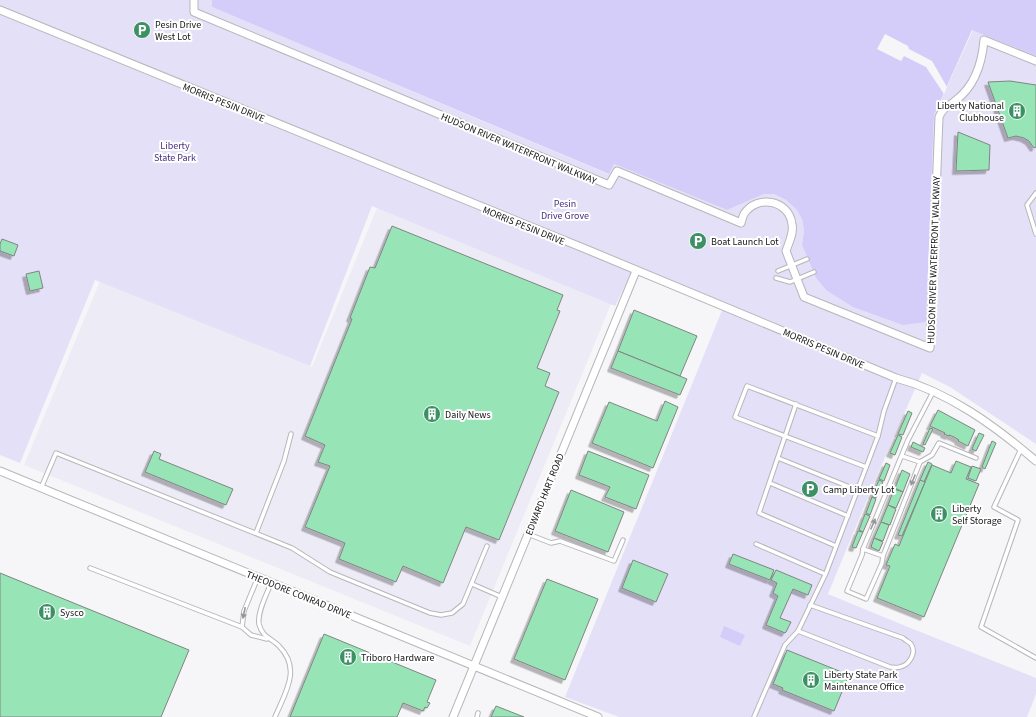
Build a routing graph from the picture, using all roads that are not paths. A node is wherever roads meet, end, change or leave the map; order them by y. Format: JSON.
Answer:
{"nodes":[{"id":1,"x":194,"y":0,"type":"edge"},
{"id":2,"x":0,"y":10,"type":"edge"},
{"id":3,"x":1036,"y":61,"type":"edge"},
{"id":4,"x":1036,"y":193,"type":"edge"},
{"id":5,"x":1036,"y":234,"type":"edge"},
{"id":6,"x":807,"y":258,"type":"dead end"},
{"id":7,"x":791,"y":266,"type":"junction"},
{"id":8,"x":636,"y":271,"type":"junction"},
{"id":9,"x":778,"y":271,"type":"dead end"},
{"id":10,"x":814,"y":272,"type":"dead end"},
{"id":11,"x":776,"y":278,"type":"dead end"},
{"id":12,"x":796,"y":279,"type":"junction"},
{"id":13,"x":896,"y":378,"type":"junction"},
{"id":14,"x":933,"y":392,"type":"junction"},
{"id":15,"x":796,"y":404,"type":"junction"},
{"id":16,"x":291,"y":434,"type":"dead end"},
{"id":17,"x":785,"y":436,"type":"junction"},
{"id":18,"x":878,"y":436,"type":"junction"},
{"id":19,"x":1021,"y":448,"type":"junction"},
{"id":20,"x":902,"y":456,"type":"junction"},
{"id":21,"x":778,"y":458,"type":"junction"},
{"id":22,"x":976,"y":458,"type":"dead end"},
{"id":23,"x":1036,"y":461,"type":"edge"},
{"id":24,"x":920,"y":462,"type":"junction"},
{"id":25,"x":866,"y":467,"type":"junction"},
{"id":26,"x":0,"y":471,"type":"edge"},
{"id":27,"x":770,"y":483,"type":"junction"},
{"id":28,"x":41,"y":488,"type":"junction"},
{"id":29,"x":857,"y":490,"type":"junction"},
{"id":30,"x":848,"y":516,"type":"junction"},
{"id":31,"x":256,"y":533,"type":"junction"},
{"id":32,"x":528,"y":534,"type":"junction"},
{"id":33,"x":623,"y":540,"type":"dead end"},
{"id":34,"x":756,"y":544,"type":"dead end"},
{"id":35,"x":487,"y":546,"type":"dead end"},
{"id":36,"x":836,"y":546,"type":"junction"},
{"id":37,"x":863,"y":549,"type":"junction"},
{"id":38,"x":883,"y":556,"type":"junction"},
{"id":39,"x":90,"y":568,"type":"dead end"},
{"id":40,"x":825,"y":574,"type":"junction"},
{"id":41,"x":258,"y":577,"type":"junction"},
{"id":42,"x":272,"y":583,"type":"junction"},
{"id":43,"x":472,"y":584,"type":"junction"},
{"id":44,"x":502,"y":597,"type":"junction"},
{"id":45,"x":810,"y":605,"type":"junction"},
{"id":46,"x":242,"y":627,"type":"junction"},
{"id":47,"x":798,"y":631,"type":"junction"},
{"id":48,"x":267,"y":639,"type":"junction"},
{"id":49,"x":1036,"y":658,"type":"edge"},
{"id":50,"x":474,"y":666,"type":"junction"},
{"id":51,"x":275,"y":717,"type":"edge"},
{"id":52,"x":453,"y":717,"type":"edge"},
{"id":53,"x":598,"y":717,"type":"edge"},
{"id":54,"x":754,"y":717,"type":"edge"}],
"edges":[{"from":1,"to":7,"type":"street","name":"HUDSON RIVER WATERFRONT WALKWAY"},
{"from":2,"to":8,"type":"street","name":"MORRIS PESIN DRIVE"},
{"from":3,"to":12,"type":"street","name":"HUDSON RIVER WATERFRONT WALKWAY"},
{"from":4,"to":5,"type":"lane"},
{"from":6,"to":7,"type":"lane"},
{"from":7,"to":9,"type":"lane"},
{"from":7,"to":12,"type":"street","name":"HUDSON RIVER WATERFRONT WALKWAY"},
{"from":8,"to":13,"type":"street","name":"MORRIS PESIN DRIVE"},
{"from":8,"to":32,"type":"street","name":"EDWARD HART ROAD"},
{"from":10,"to":12,"type":"lane"},
{"from":11,"to":12,"type":"lane"},
{"from":13,"to":14,"type":"street","name":"MORRIS PESIN DRIVE"},
{"from":13,"to":18,"type":"lane"},
{"from":14,"to":19,"type":"street","name":"MORRIS PESIN DRIVE"},
{"from":14,"to":20,"type":"lane"},
{"from":15,"to":17,"type":"lane"},
{"from":15,"to":17,"type":"lane"},
{"from":15,"to":18,"type":"lane"},
{"from":16,"to":31,"type":"lane"},
{"from":17,"to":21,"type":"lane"},
{"from":17,"to":25,"type":"lane"},
{"from":18,"to":25,"type":"lane"},
{"from":19,"to":23,"type":"street","name":"MORRIS PESIN DRIVE"},
{"from":19,"to":49,"type":"lane"},
{"from":20,"to":24,"type":"lane"},
{"from":37,"to":20,"type":"lane","one_way":true},
{"from":21,"to":27,"type":"lane"},
{"from":21,"to":29,"type":"lane"},
{"from":22,"to":24,"type":"lane"},
{"from":24,"to":38,"type":"lane","one_way":true},
{"from":25,"to":29,"type":"lane"},
{"from":26,"to":28,"type":"street","name":"THEODORE CONRAD DRIVE"},
{"from":27,"to":30,"type":"lane"},
{"from":27,"to":36,"type":"lane"},
{"from":28,"to":31,"type":"lane"},
{"from":28,"to":41,"type":"street","name":"THEODORE CONRAD DRIVE"},
{"from":29,"to":30,"type":"lane"},
{"from":30,"to":36,"type":"lane"},
{"from":31,"to":43,"type":"lane"},
{"from":32,"to":33,"type":"lane"},
{"from":32,"to":44,"type":"street","name":"EDWARD HART ROAD"},
{"from":34,"to":40,"type":"lane"},
{"from":35,"to":43,"type":"lane"},
{"from":36,"to":40,"type":"lane"},
{"from":37,"to":38,"type":"lane"},
{"from":37,"to":38,"type":"lane"},
{"from":39,"to":46,"type":"lane"},
{"from":40,"to":45,"type":"lane"},
{"from":41,"to":42,"type":"street","name":"THEODORE CONRAD DRIVE"},
{"from":41,"to":46,"type":"lane","one_way":true},
{"from":42,"to":48,"type":"lane"},
{"from":42,"to":50,"type":"street","name":"THEODORE CONRAD DRIVE"},
{"from":43,"to":44,"type":"lane"},
{"from":44,"to":50,"type":"street","name":"EDWARD HART ROAD"},
{"from":45,"to":47,"type":"lane"},
{"from":45,"to":47,"type":"lane"},
{"from":46,"to":48,"type":"lane"},
{"from":47,"to":54,"type":"lane"},
{"from":48,"to":51,"type":"lane"},
{"from":50,"to":52,"type":"street","name":"EDWARD HART ROAD"},
{"from":50,"to":53,"type":"street","name":"THEODORE CONRAD DRIVE"}]}
